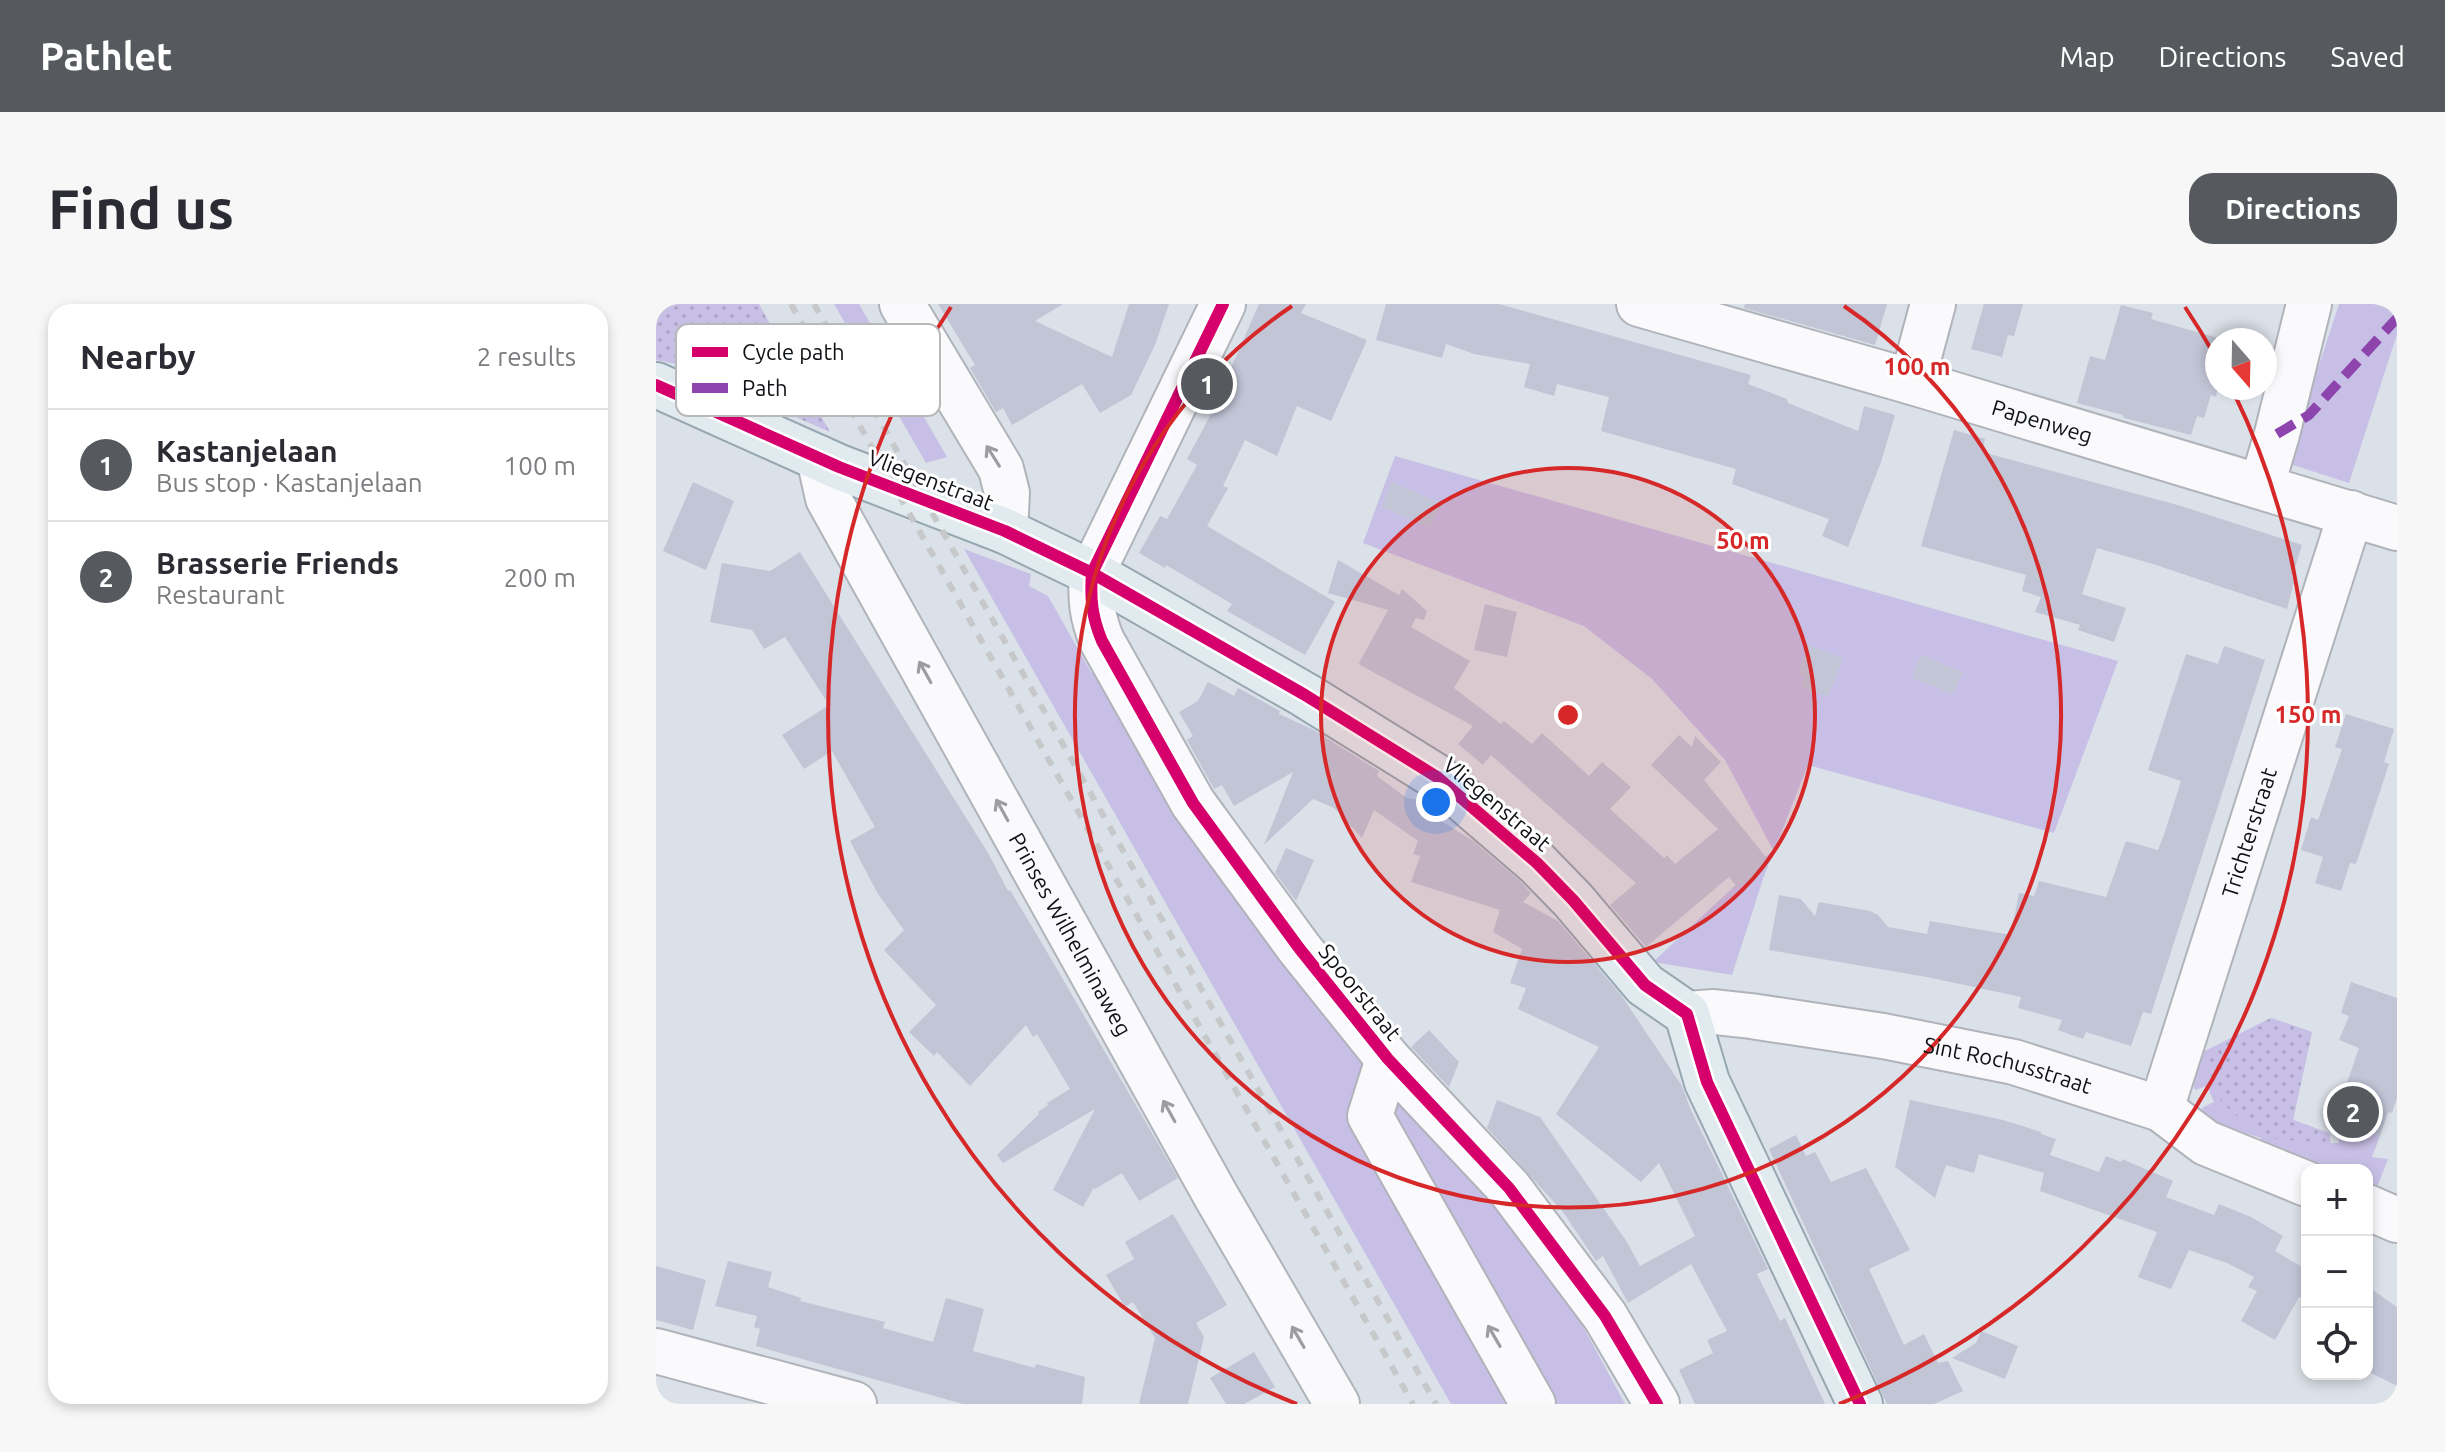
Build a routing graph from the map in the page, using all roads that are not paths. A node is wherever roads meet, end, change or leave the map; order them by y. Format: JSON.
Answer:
{"nodes":[{"id":1,"x":902,"y":304,"type":"edge"},
{"id":2,"x":1223,"y":304,"type":"edge"},
{"id":3,"x":1639,"y":304,"type":"edge"},
{"id":4,"x":1933,"y":304,"type":"edge"},
{"id":5,"x":2309,"y":304,"type":"edge"},
{"id":6,"x":914,"y":324,"type":"edge"},
{"id":7,"x":940,"y":367,"type":"edge"},
{"id":8,"x":1912,"y":382,"type":"junction"},
{"id":9,"x":656,"y":385,"type":"edge"},
{"id":10,"x":676,"y":394,"type":"edge"},
{"id":11,"x":725,"y":416,"type":"edge"},
{"id":12,"x":819,"y":458,"type":"junction"},
{"id":13,"x":2262,"y":485,"type":"junction"},
{"id":14,"x":2351,"y":513,"type":"junction"},
{"id":15,"x":2397,"y":528,"type":"edge"},
{"id":16,"x":1005,"y":531,"type":"junction"},
{"id":17,"x":1092,"y":573,"type":"junction"},
{"id":18,"x":1687,"y":1014,"type":"junction"},
{"id":19,"x":1388,"y":1059,"type":"junction"},
{"id":20,"x":2161,"y":1109,"type":"junction"},
{"id":21,"x":2301,"y":1182,"type":"edge"},
{"id":22,"x":2373,"y":1210,"type":"edge"},
{"id":23,"x":2397,"y":1220,"type":"edge"},
{"id":24,"x":656,"y":1351,"type":"edge"},
{"id":25,"x":854,"y":1404,"type":"edge"},
{"id":26,"x":1337,"y":1404,"type":"edge"},
{"id":27,"x":1533,"y":1404,"type":"edge"},
{"id":28,"x":1657,"y":1404,"type":"edge"},
{"id":29,"x":1860,"y":1404,"type":"edge"}],
"edges":[{"from":6,"to":1,"type":"street","one_way":true},
{"from":2,"to":17,"type":"street"},
{"from":3,"to":8,"type":"street","name":"Papenweg"},
{"from":4,"to":8,"type":"street"},
{"from":5,"to":13,"type":"street"},
{"from":16,"to":7,"type":"street","one_way":true},
{"from":8,"to":13,"type":"street","name":"Papenweg"},
{"from":9,"to":10,"type":"main road","name":"Vliegenstraat"},
{"from":11,"to":12,"type":"main road","name":"Vliegenstraat"},
{"from":12,"to":16,"type":"main road","name":"Vliegenstraat"},
{"from":26,"to":12,"type":"street","name":"Prinses Wilhelminaweg","one_way":true},
{"from":13,"to":14,"type":"street","name":"Papenweg"},
{"from":14,"to":15,"type":"street","name":"Papenweg"},
{"from":14,"to":20,"type":"street","name":"Trichterstraat"},
{"from":16,"to":17,"type":"main road","name":"Vliegenstraat"},
{"from":17,"to":18,"type":"main road","name":"Vliegenstraat"},
{"from":17,"to":19,"type":"street","name":"Spoorstraat"},
{"from":18,"to":20,"type":"street","name":"Sint Rochusstraat"},
{"from":18,"to":29,"type":"main road"},
{"from":27,"to":19,"type":"street","one_way":true},
{"from":19,"to":28,"type":"street","name":"Spoorstraat"},
{"from":20,"to":21,"type":"street","name":"Sint Rochusstraat"},
{"from":22,"to":23,"type":"street"},
{"from":24,"to":25,"type":"street"}]}
